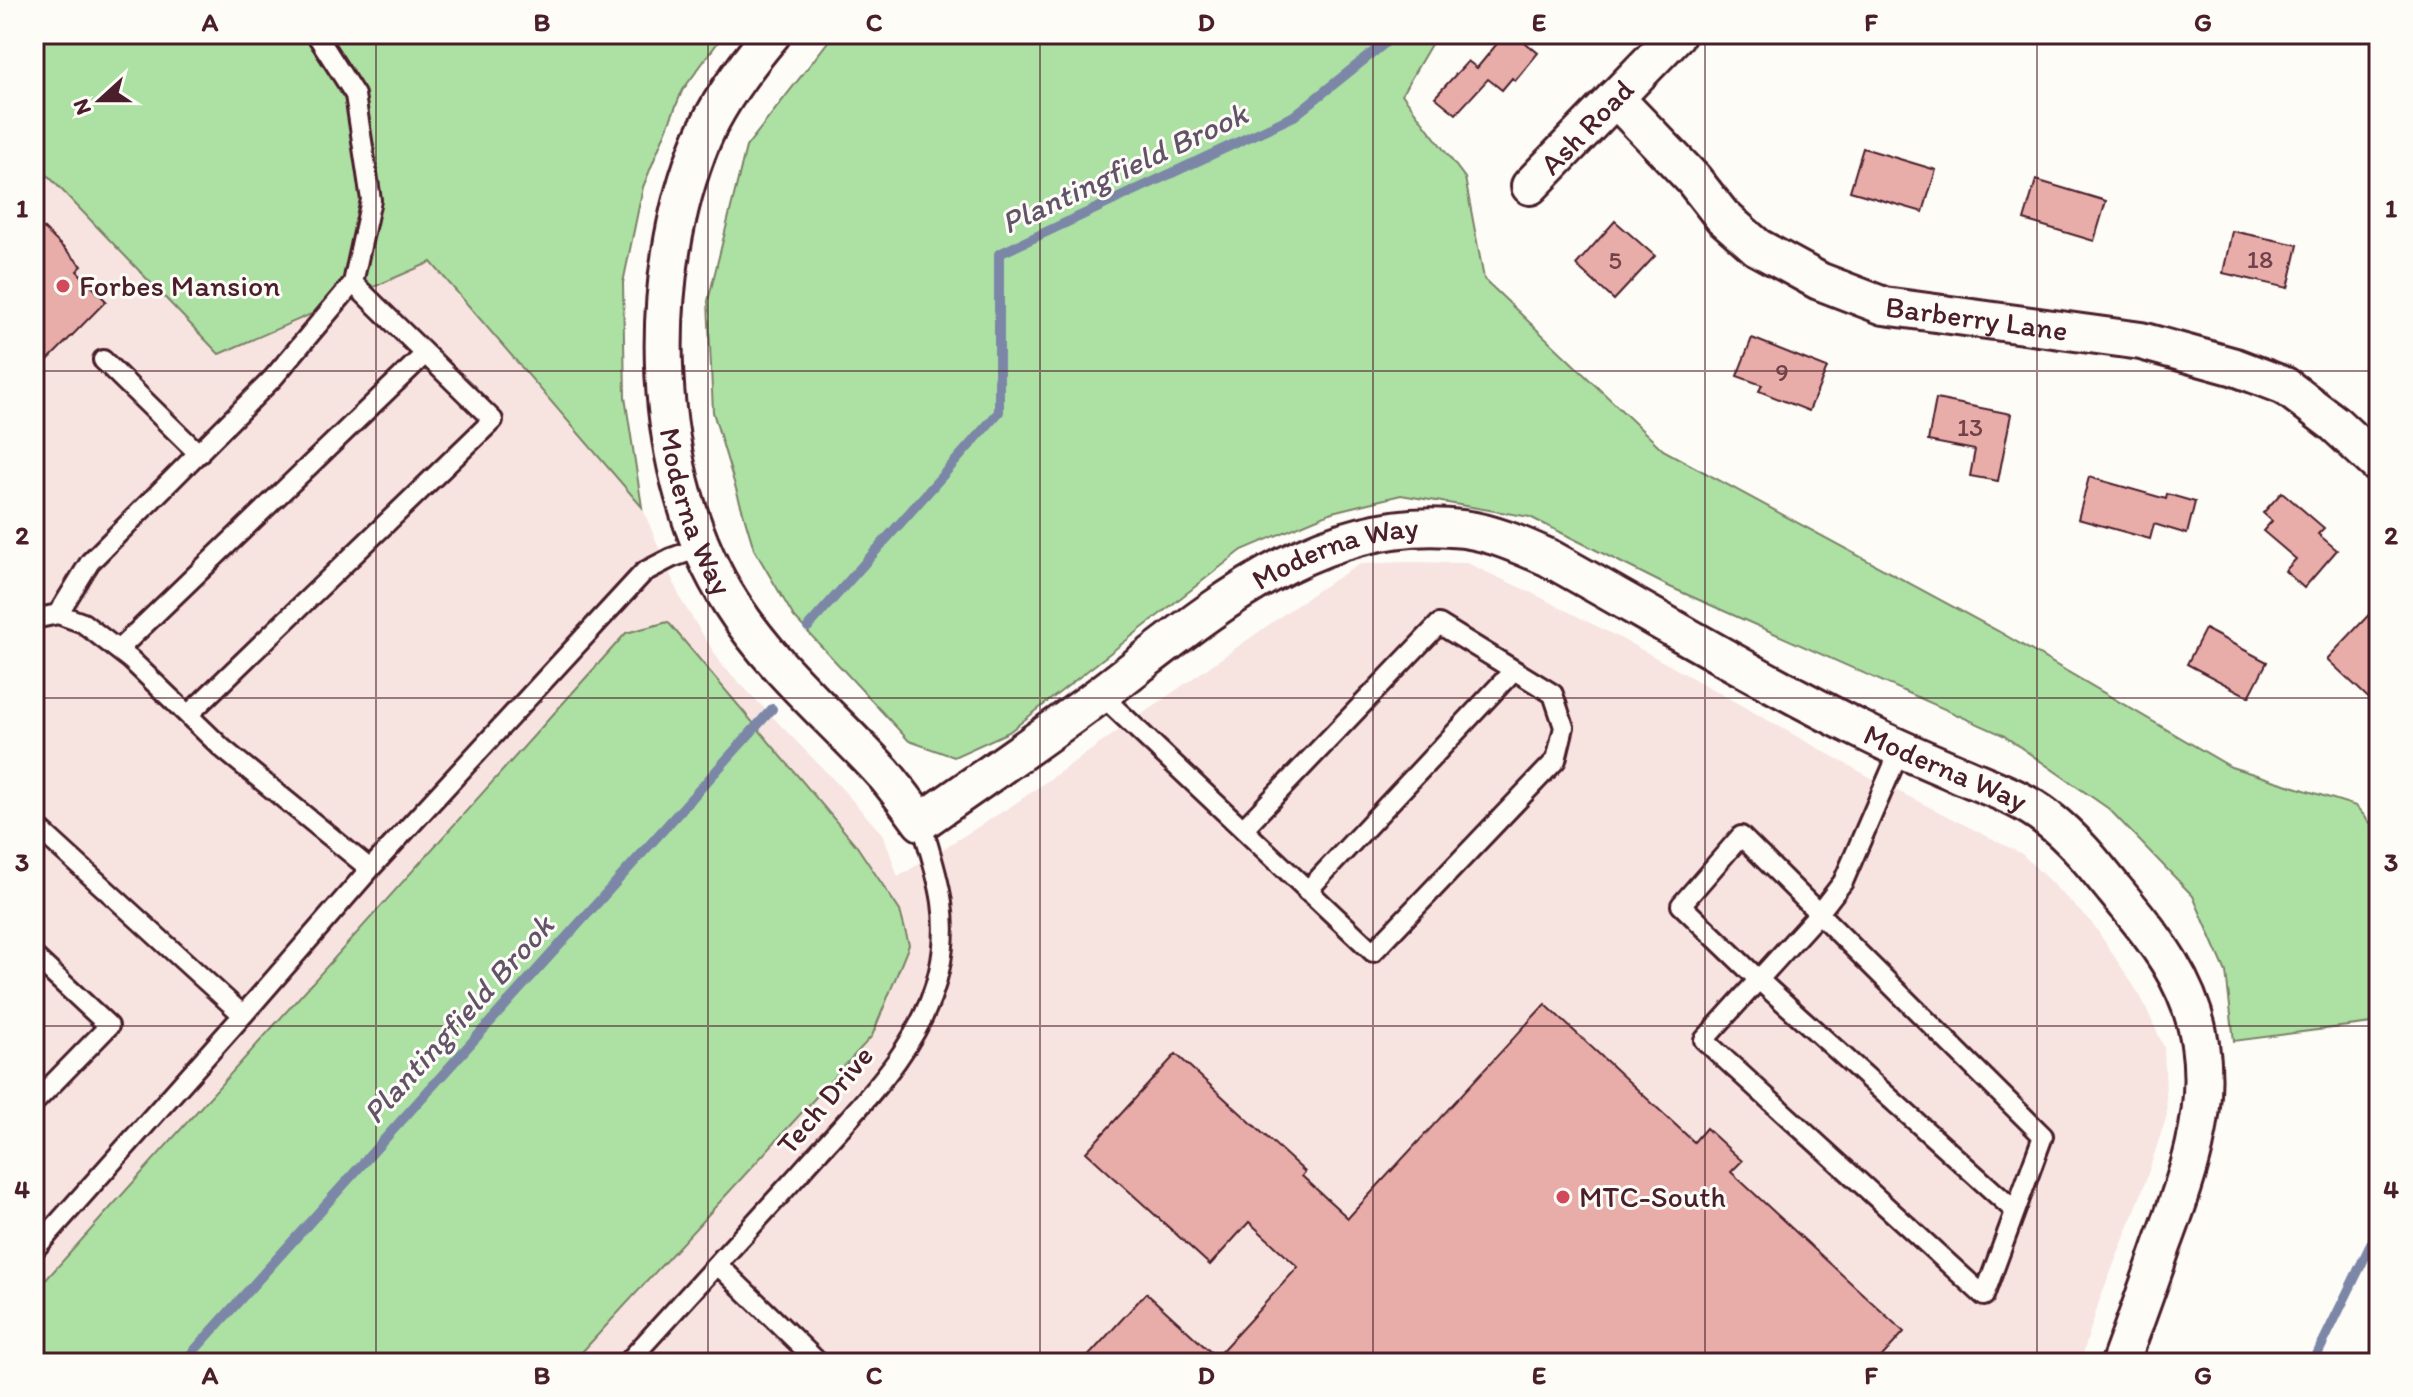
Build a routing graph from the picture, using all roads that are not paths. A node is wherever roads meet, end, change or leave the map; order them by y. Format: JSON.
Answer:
{"nodes":[{"id":1,"x":316,"y":34,"type":"edge"},
{"id":2,"x":772,"y":34,"type":"edge"},
{"id":3,"x":1677,"y":34,"type":"edge"},
{"id":4,"x":1615,"y":98,"type":"junction"},
{"id":5,"x":1530,"y":186,"type":"dead end"},
{"id":6,"x":353,"y":283,"type":"junction"},
{"id":7,"x":425,"y":354,"type":"junction"},
{"id":8,"x":103,"y":360,"type":"dead end"},
{"id":9,"x":199,"y":454,"type":"junction"},
{"id":10,"x":2379,"y":465,"type":"edge"},
{"id":11,"x":702,"y":547,"type":"junction"},
{"id":12,"x":58,"y":614,"type":"junction"},
{"id":13,"x":34,"y":619,"type":"edge"},
{"id":14,"x":118,"y":650,"type":"junction"},
{"id":15,"x":1514,"y":670,"type":"junction"},
{"id":16,"x":1100,"y":694,"type":"junction"},
{"id":17,"x":188,"y":715,"type":"junction"},
{"id":18,"x":1900,"y":750,"type":"junction"},
{"id":19,"x":921,"y":822,"type":"junction"},
{"id":20,"x":34,"y":824,"type":"edge"},
{"id":21,"x":1243,"y":829,"type":"junction"},
{"id":22,"x":370,"y":869,"type":"junction"},
{"id":23,"x":1307,"y":891,"type":"junction"},
{"id":24,"x":1819,"y":913,"type":"junction"},
{"id":25,"x":34,"y":956,"type":"edge"},
{"id":26,"x":1759,"y":980,"type":"junction"},
{"id":27,"x":243,"y":1015,"type":"junction"},
{"id":28,"x":34,"y":1103,"type":"edge"},
{"id":29,"x":2015,"y":1211,"type":"junction"},
{"id":30,"x":34,"y":1250,"type":"edge"},
{"id":31,"x":718,"y":1265,"type":"junction"},
{"id":32,"x":627,"y":1363,"type":"edge"},
{"id":33,"x":819,"y":1363,"type":"edge"},
{"id":34,"x":2120,"y":1363,"type":"edge"}],
"edges":[{"from":1,"to":6,"type":"lane"},
{"from":2,"to":11,"type":"street","name":"Moderna Way"},
{"from":3,"to":4,"type":"street","name":"Ash Road"},
{"from":4,"to":5,"type":"street","name":"Ash Road"},
{"from":4,"to":10,"type":"street","name":"Barberry Lane"},
{"from":6,"to":7,"type":"lane"},
{"from":6,"to":9,"type":"lane"},
{"from":7,"to":14,"type":"lane"},
{"from":7,"to":17,"type":"lane"},
{"from":8,"to":9,"type":"lane"},
{"from":9,"to":12,"type":"lane"},
{"from":11,"to":19,"type":"street","name":"Moderna Way"},
{"from":11,"to":22,"type":"lane"},
{"from":12,"to":13,"type":"lane"},
{"from":12,"to":14,"type":"lane"},
{"from":14,"to":17,"type":"lane"},
{"from":15,"to":21,"type":"lane"},
{"from":15,"to":23,"type":"lane"},
{"from":15,"to":23,"type":"lane"},
{"from":16,"to":18,"type":"street","name":"Moderna Way"},
{"from":16,"to":19,"type":"street","name":"Moderna Way"},
{"from":16,"to":21,"type":"lane"},
{"from":17,"to":22,"type":"lane"},
{"from":18,"to":24,"type":"lane"},
{"from":18,"to":34,"type":"street","name":"Moderna Way"},
{"from":19,"to":31,"type":"lane","name":"Tech Drive"},
{"from":20,"to":27,"type":"lane"},
{"from":21,"to":23,"type":"lane"},
{"from":22,"to":27,"type":"lane"},
{"from":24,"to":26,"type":"lane"},
{"from":24,"to":26,"type":"lane"},
{"from":24,"to":29,"type":"lane"},
{"from":25,"to":28,"type":"lane"},
{"from":26,"to":29,"type":"lane"},
{"from":26,"to":29,"type":"lane"},
{"from":27,"to":30,"type":"lane"},
{"from":31,"to":32,"type":"lane","name":"Tech Drive"},
{"from":31,"to":33,"type":"lane"}]}
